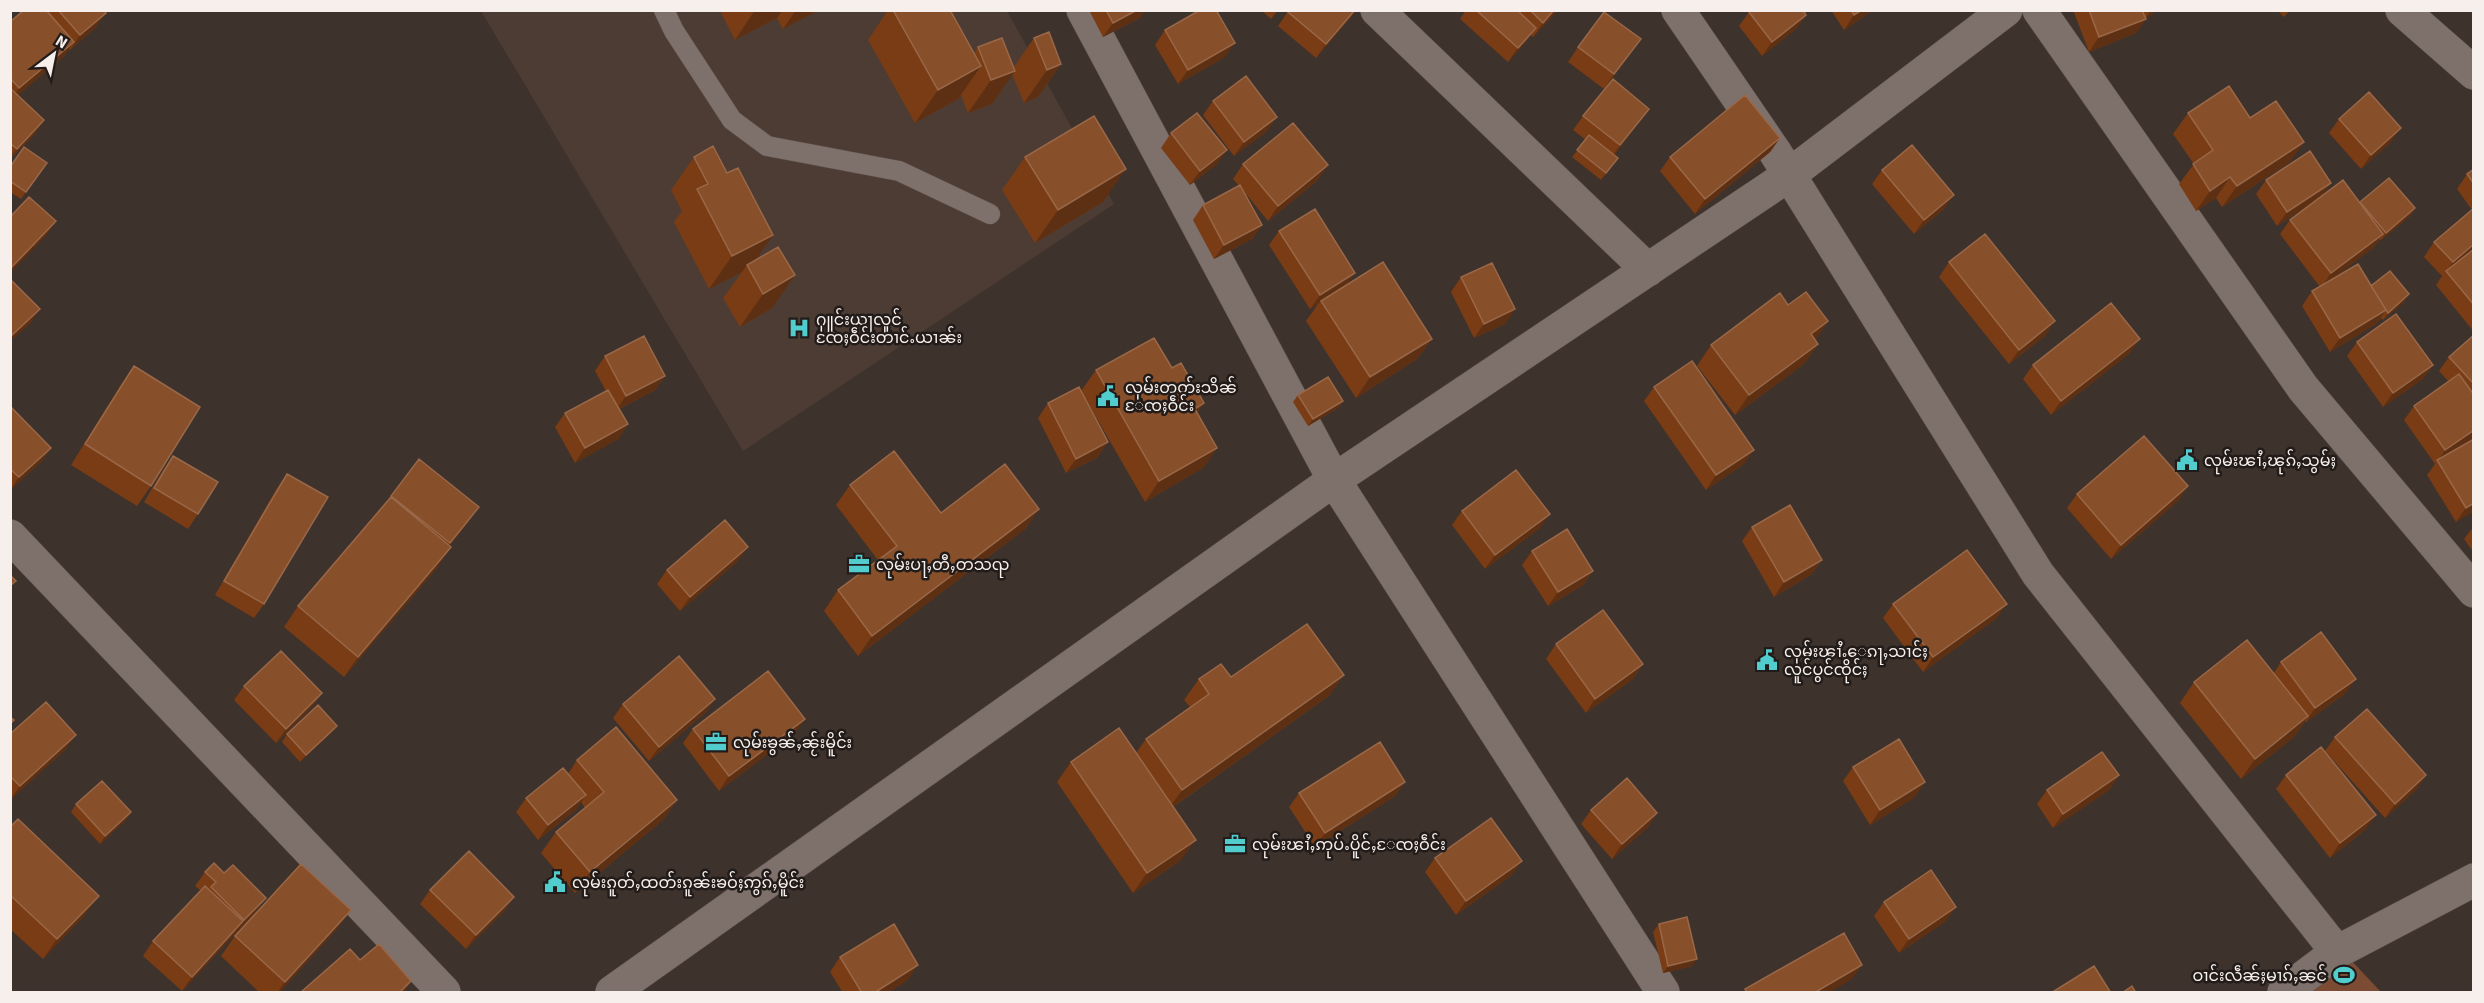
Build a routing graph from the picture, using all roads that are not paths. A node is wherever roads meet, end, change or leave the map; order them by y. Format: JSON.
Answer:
{"nodes":[{"id":1,"x":664,"y":10,"type":"edge"},
{"id":2,"x":1083,"y":10,"type":"edge"},
{"id":3,"x":1377,"y":10,"type":"edge"},
{"id":4,"x":1678,"y":10,"type":"edge"},
{"id":5,"x":2006,"y":10,"type":"edge"},
{"id":6,"x":2039,"y":10,"type":"edge"},
{"id":7,"x":2402,"y":10,"type":"edge"},
{"id":8,"x":2474,"y":73,"type":"edge"},
{"id":9,"x":1789,"y":175,"type":"junction"},
{"id":10,"x":990,"y":214,"type":"dead end"},
{"id":11,"x":1648,"y":270,"type":"junction"},
{"id":12,"x":1334,"y":480,"type":"junction"},
{"id":13,"x":10,"y":536,"type":"edge"},
{"id":14,"x":2474,"y":591,"type":"edge"},
{"id":15,"x":2474,"y":880,"type":"edge"},
{"id":16,"x":2337,"y":952,"type":"junction"},
{"id":17,"x":444,"y":993,"type":"edge"},
{"id":18,"x":612,"y":993,"type":"edge"},
{"id":19,"x":1663,"y":993,"type":"edge"},
{"id":20,"x":2284,"y":993,"type":"edge"}],
"edges":[{"from":1,"to":10,"type":"lane"},
{"from":2,"to":12,"type":"street"},
{"from":3,"to":11,"type":"street"},
{"from":4,"to":9,"type":"street"},
{"from":5,"to":9,"type":"street"},
{"from":6,"to":14,"type":"street"},
{"from":7,"to":8,"type":"street"},
{"from":9,"to":11,"type":"street"},
{"from":9,"to":16,"type":"street"},
{"from":11,"to":12,"type":"street"},
{"from":12,"to":18,"type":"street"},
{"from":12,"to":19,"type":"street"},
{"from":13,"to":17,"type":"street"},
{"from":15,"to":16,"type":"street"},
{"from":16,"to":20,"type":"street"}]}
